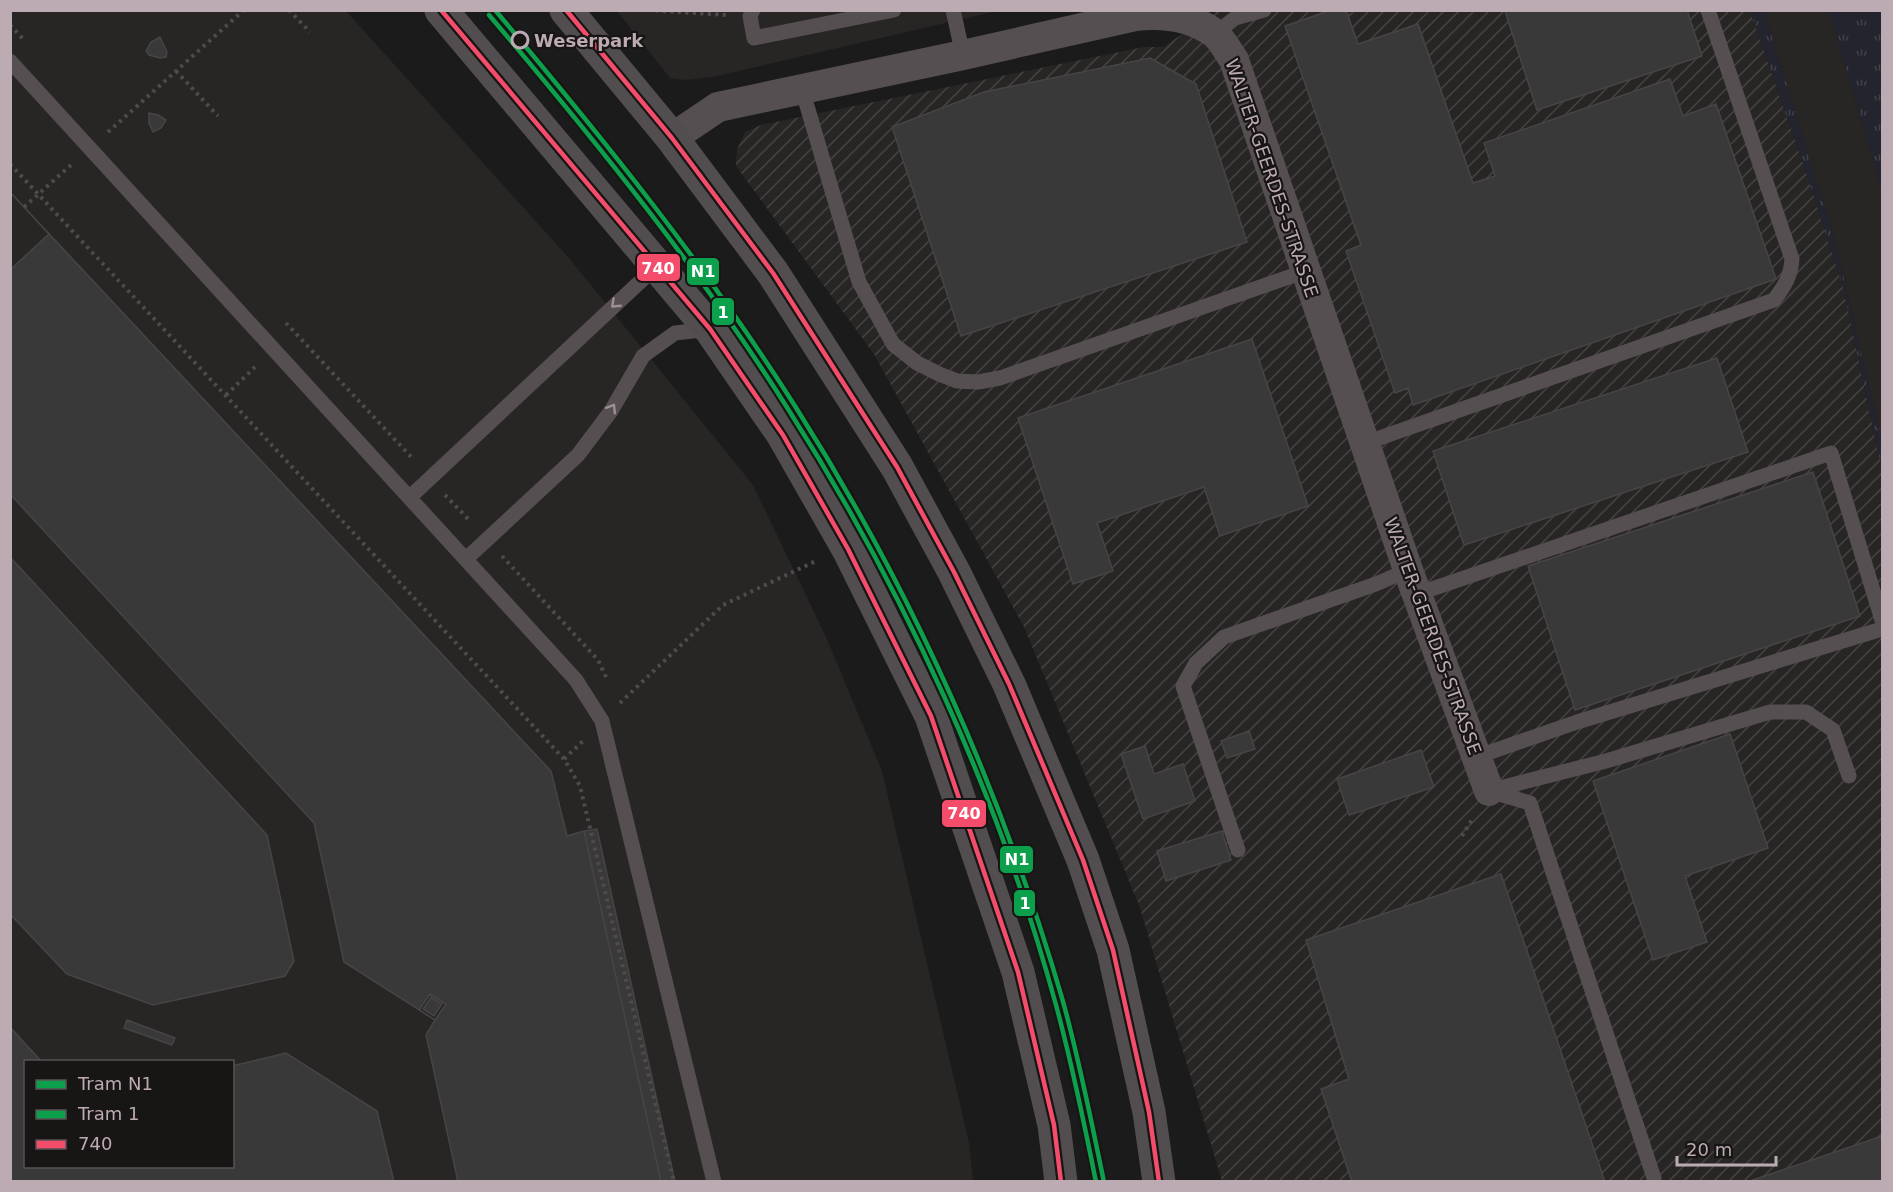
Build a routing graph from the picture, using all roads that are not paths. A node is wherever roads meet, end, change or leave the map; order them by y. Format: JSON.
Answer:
{"nodes":[{"id":1,"x":441,"y":10,"type":"edge"},
{"id":2,"x":566,"y":10,"type":"edge"},
{"id":3,"x":894,"y":10,"type":"edge"},
{"id":4,"x":953,"y":10,"type":"edge"},
{"id":5,"x":1264,"y":10,"type":"edge"},
{"id":6,"x":1708,"y":10,"type":"edge"},
{"id":7,"x":752,"y":14,"type":"edge"},
{"id":8,"x":1215,"y":34,"type":"junction"},
{"id":9,"x":963,"y":55,"type":"junction"},
{"id":10,"x":10,"y":61,"type":"edge"},
{"id":11,"x":802,"y":89,"type":"junction"},
{"id":12,"x":672,"y":138,"type":"junction"},
{"id":13,"x":658,"y":265,"type":"junction"},
{"id":14,"x":1306,"y":272,"type":"junction"},
{"id":15,"x":710,"y":328,"type":"junction"},
{"id":16,"x":1365,"y":443,"type":"junction"},
{"id":17,"x":410,"y":497,"type":"junction"},
{"id":18,"x":466,"y":559,"type":"junction"},
{"id":19,"x":1412,"y":582,"type":"junction"},
{"id":20,"x":1882,"y":620,"type":"edge"},
{"id":21,"x":1882,"y":629,"type":"edge"},
{"id":22,"x":1476,"y":757,"type":"junction"},
{"id":23,"x":1849,"y":776,"type":"dead end"},
{"id":24,"x":1489,"y":791,"type":"junction"},
{"id":25,"x":1238,"y":850,"type":"dead end"},
{"id":26,"x":1654,"y":1178,"type":"dead end"},
{"id":27,"x":714,"y":1182,"type":"edge"},
{"id":28,"x":1061,"y":1182,"type":"edge"},
{"id":29,"x":1159,"y":1182,"type":"edge"}],
"edges":[{"from":1,"to":13,"type":"main road"},
{"from":2,"to":12,"type":"main road"},
{"from":3,"to":7,"type":"lane"},
{"from":4,"to":9,"type":"lane"},
{"from":5,"to":8,"type":"lane"},
{"from":6,"to":16,"type":"lane"},
{"from":8,"to":9,"type":"street","name":"WALTER-GEERDES-STRASSE"},
{"from":8,"to":14,"type":"street","name":"WALTER-GEERDES-STRASSE"},
{"from":9,"to":11,"type":"street","name":"WALTER-GEERDES-STRASSE"},
{"from":10,"to":17,"type":"lane"},
{"from":11,"to":12,"type":"street","name":"WALTER-GEERDES-STRASSE"},
{"from":11,"to":14,"type":"lane"},
{"from":12,"to":29,"type":"main road"},
{"from":13,"to":15,"type":"main road"},
{"from":13,"to":17,"type":"lane","one_way":true},
{"from":14,"to":16,"type":"street","name":"WALTER-GEERDES-STRASSE"},
{"from":18,"to":15,"type":"lane","one_way":true},
{"from":15,"to":28,"type":"main road"},
{"from":16,"to":19,"type":"street","name":"WALTER-GEERDES-STRASSE"},
{"from":17,"to":18,"type":"lane"},
{"from":18,"to":27,"type":"lane"},
{"from":19,"to":20,"type":"lane"},
{"from":19,"to":22,"type":"street","name":"WALTER-GEERDES-STRASSE"},
{"from":19,"to":25,"type":"lane"},
{"from":21,"to":22,"type":"lane"},
{"from":22,"to":24,"type":"street","name":"WALTER-GEERDES-STRASSE"},
{"from":23,"to":24,"type":"lane"},
{"from":24,"to":26,"type":"lane"}]}
